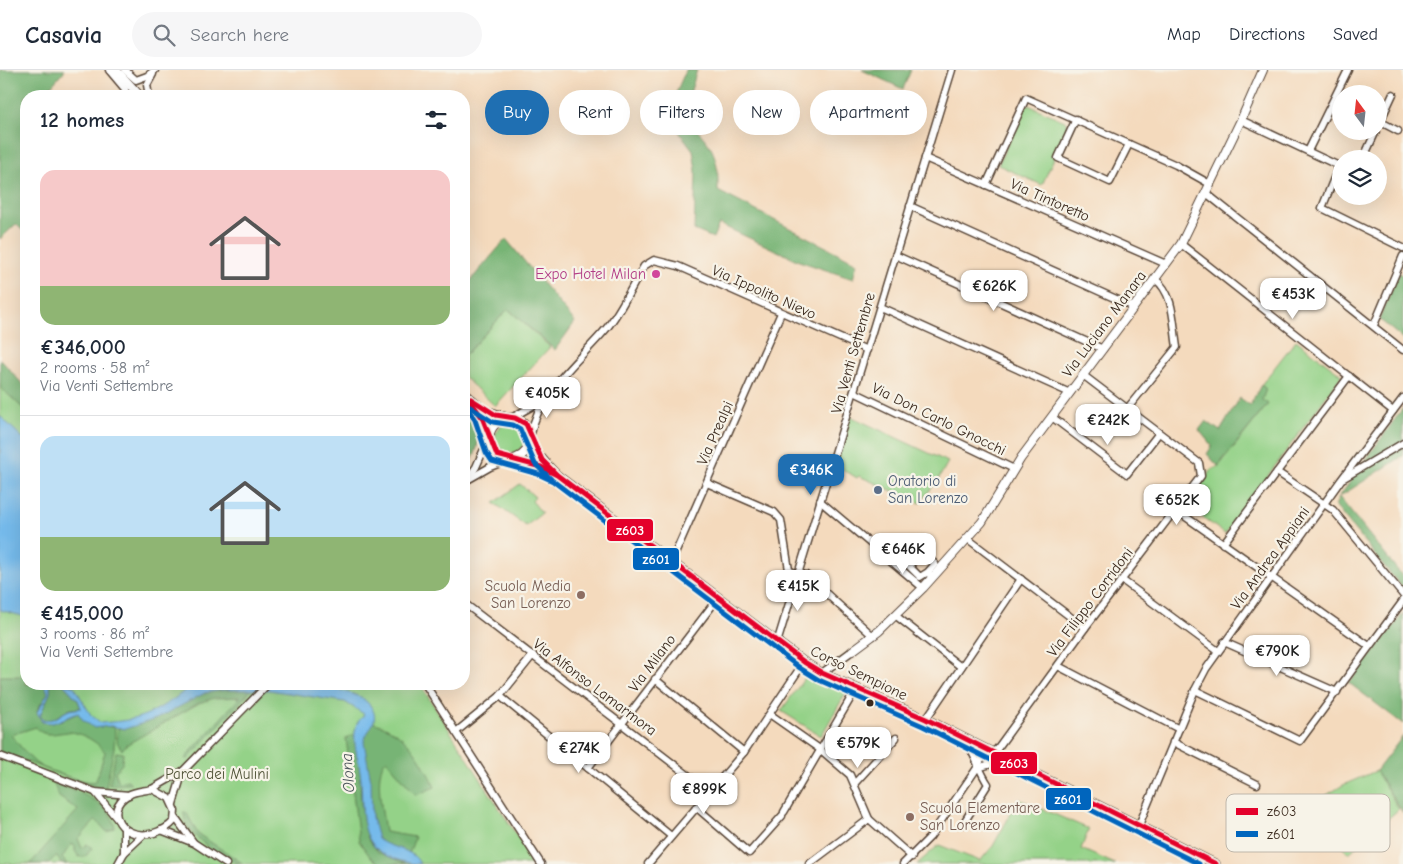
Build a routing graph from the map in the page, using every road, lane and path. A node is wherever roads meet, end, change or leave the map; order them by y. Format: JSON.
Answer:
{"nodes":[{"id":1,"x":109,"y":70,"type":"edge"},
{"id":2,"x":116,"y":70,"type":"edge"},
{"id":3,"x":125,"y":70,"type":"edge"},
{"id":4,"x":155,"y":70,"type":"edge"},
{"id":5,"x":952,"y":70,"type":"edge"},
{"id":6,"x":1263,"y":70,"type":"edge"},
{"id":7,"x":1348,"y":70,"type":"edge"},
{"id":8,"x":1341,"y":85,"type":"edge"},
{"id":9,"x":125,"y":90,"type":"edge"},
{"id":10,"x":134,"y":90,"type":"edge"},
{"id":11,"x":148,"y":90,"type":"edge"},
{"id":12,"x":1392,"y":94,"type":"dead end"},
{"id":13,"x":1388,"y":103,"type":"edge"},
{"id":14,"x":1332,"y":104,"type":"edge"},
{"id":15,"x":1076,"y":119,"type":"junction"},
{"id":16,"x":1241,"y":120,"type":"junction"},
{"id":17,"x":1388,"y":126,"type":"edge"},
{"id":18,"x":1398,"y":131,"type":"dead end"},
{"id":19,"x":1129,"y":144,"type":"junction"},
{"id":20,"x":1308,"y":151,"type":"junction"},
{"id":21,"x":925,"y":158,"type":"junction"},
{"id":22,"x":1210,"y":184,"type":"junction"},
{"id":23,"x":986,"y":185,"type":"junction"},
{"id":24,"x":1206,"y":193,"type":"junction"},
{"id":25,"x":910,"y":206,"type":"junction"},
{"id":26,"x":1181,"y":244,"type":"junction"},
{"id":27,"x":1403,"y":248,"type":"edge"},
{"id":28,"x":895,"y":256,"type":"junction"},
{"id":29,"x":1403,"y":256,"type":"edge"},
{"id":30,"x":1166,"y":264,"type":"junction"},
{"id":31,"x":1155,"y":279,"type":"junction"},
{"id":32,"x":880,"y":307,"type":"junction"},
{"id":33,"x":1134,"y":307,"type":"junction"},
{"id":34,"x":781,"y":313,"type":"junction"},
{"id":35,"x":1374,"y":325,"type":"junction"},
{"id":36,"x":1102,"y":349,"type":"junction"},
{"id":37,"x":867,"y":350,"type":"junction"},
{"id":38,"x":1403,"y":350,"type":"edge"},
{"id":39,"x":1083,"y":375,"type":"junction"},
{"id":40,"x":1348,"y":376,"type":"junction"},
{"id":41,"x":854,"y":392,"type":"junction"},
{"id":42,"x":1070,"y":393,"type":"junction"},
{"id":43,"x":470,"y":398,"type":"edge"},
{"id":44,"x":546,"y":398,"type":"junction"},
{"id":45,"x":1403,"y":398,"type":"edge"},
{"id":46,"x":470,"y":399,"type":"edge"},
{"id":47,"x":1128,"y":409,"type":"junction"},
{"id":48,"x":1393,"y":411,"type":"junction"},
{"id":49,"x":509,"y":417,"type":"junction"},
{"id":50,"x":1052,"y":417,"type":"junction"},
{"id":51,"x":1159,"y":433,"type":"junction"},
{"id":52,"x":490,"y":436,"type":"junction"},
{"id":53,"x":531,"y":436,"type":"junction"},
{"id":54,"x":1403,"y":443,"type":"edge"},
{"id":55,"x":513,"y":459,"type":"junction"},
{"id":56,"x":1014,"y":469,"type":"junction"},
{"id":57,"x":1277,"y":472,"type":"junction"},
{"id":58,"x":558,"y":475,"type":"junction"},
{"id":59,"x":470,"y":476,"type":"edge"},
{"id":60,"x":470,"y":480,"type":"edge"},
{"id":61,"x":1341,"y":480,"type":"junction"},
{"id":62,"x":707,"y":483,"type":"junction"},
{"id":63,"x":820,"y":502,"type":"junction"},
{"id":64,"x":1324,"y":506,"type":"junction"},
{"id":65,"x":1176,"y":510,"type":"junction"},
{"id":66,"x":968,"y":539,"type":"junction"},
{"id":67,"x":1223,"y":544,"type":"junction"},
{"id":68,"x":671,"y":563,"type":"junction"},
{"id":69,"x":798,"y":575,"type":"junction"},
{"id":70,"x":1270,"y":578,"type":"junction"},
{"id":71,"x":1021,"y":579,"type":"junction"},
{"id":72,"x":1122,"y":580,"type":"junction"},
{"id":73,"x":923,"y":588,"type":"junction"},
{"id":74,"x":1403,"y":595,"type":"edge"},
{"id":75,"x":718,"y":598,"type":"junction"},
{"id":76,"x":1403,"y":601,"type":"edge"},
{"id":77,"x":470,"y":608,"type":"edge"},
{"id":78,"x":895,"y":615,"type":"junction"},
{"id":79,"x":1085,"y":628,"type":"junction"},
{"id":80,"x":873,"y":636,"type":"junction"},
{"id":81,"x":1224,"y":642,"type":"junction"},
{"id":82,"x":778,"y":643,"type":"junction"},
{"id":83,"x":1369,"y":646,"type":"junction"},
{"id":84,"x":852,"y":651,"type":"joint"},
{"id":85,"x":1218,"y":651,"type":"junction"},
{"id":86,"x":533,"y":655,"type":"junction"},
{"id":87,"x":804,"y":662,"type":"junction"},
{"id":88,"x":1058,"y":666,"type":"junction"},
{"id":89,"x":961,"y":667,"type":"junction"},
{"id":90,"x":822,"y":673,"type":"junction"},
{"id":91,"x":655,"y":679,"type":"junction"},
{"id":92,"x":856,"y":688,"type":"junction"},
{"id":93,"x":262,"y":690,"type":"edge"},
{"id":94,"x":429,"y":690,"type":"edge"},
{"id":95,"x":1194,"y":690,"type":"junction"},
{"id":96,"x":1338,"y":692,"type":"junction"},
{"id":97,"x":500,"y":696,"type":"junction"},
{"id":98,"x":771,"y":716,"type":"junction"},
{"id":99,"x":926,"y":719,"type":"junction"},
{"id":100,"x":622,"y":723,"type":"junction"},
{"id":101,"x":1179,"y":729,"type":"junction"},
{"id":102,"x":456,"y":732,"type":"junction"},
{"id":103,"x":896,"y":738,"type":"dead end"},
{"id":104,"x":964,"y":738,"type":"junction"},
{"id":105,"x":1173,"y":742,"type":"junction"},
{"id":106,"x":821,"y":750,"type":"junction"},
{"id":107,"x":744,"y":752,"type":"junction"},
{"id":108,"x":992,"y":752,"type":"junction"},
{"id":109,"x":0,"y":756,"type":"edge"},
{"id":110,"x":1006,"y":760,"type":"junction"},
{"id":111,"x":986,"y":764,"type":"junction"},
{"id":112,"x":588,"y":768,"type":"junction"},
{"id":113,"x":977,"y":768,"type":"junction"},
{"id":114,"x":183,"y":771,"type":"junction"},
{"id":115,"x":855,"y":783,"type":"junction"},
{"id":116,"x":1257,"y":784,"type":"dead end"},
{"id":117,"x":152,"y":789,"type":"junction"},
{"id":118,"x":95,"y":792,"type":"junction"},
{"id":119,"x":710,"y":792,"type":"junction"},
{"id":120,"x":129,"y":795,"type":"junction"},
{"id":121,"x":174,"y":804,"type":"junction"},
{"id":122,"x":696,"y":808,"type":"junction"},
{"id":123,"x":175,"y":816,"type":"junction"},
{"id":124,"x":869,"y":819,"type":"junction"},
{"id":125,"x":118,"y":821,"type":"junction"},
{"id":126,"x":963,"y":824,"type":"dead end"},
{"id":127,"x":1139,"y":825,"type":"junction"},
{"id":128,"x":124,"y":829,"type":"junction"},
{"id":129,"x":161,"y":830,"type":"junction"},
{"id":130,"x":142,"y":836,"type":"junction"},
{"id":131,"x":671,"y":836,"type":"junction"},
{"id":132,"x":194,"y":843,"type":"junction"},
{"id":133,"x":124,"y":853,"type":"junction"},
{"id":134,"x":912,"y":857,"type":"junction"},
{"id":135,"x":118,"y":864,"type":"edge"},
{"id":136,"x":226,"y":864,"type":"edge"},
{"id":137,"x":541,"y":864,"type":"edge"},
{"id":138,"x":648,"y":864,"type":"edge"},
{"id":139,"x":809,"y":864,"type":"edge"},
{"id":140,"x":903,"y":864,"type":"edge"},
{"id":141,"x":1216,"y":864,"type":"edge"}],
"edges":[{"from":1,"to":9,"type":"street"},
{"from":2,"to":10,"type":"main road"},
{"from":3,"to":4,"type":"street"},
{"from":4,"to":11,"type":"street"},
{"from":5,"to":21,"type":"street","name":"Via Venti Settembre"},
{"from":6,"to":16,"type":"main road","name":"Via Luciano Manara"},
{"from":7,"to":8,"type":"street"},
{"from":12,"to":13,"type":"street"},
{"from":14,"to":20,"type":"street"},
{"from":15,"to":19,"type":"street"},
{"from":15,"to":19,"type":"street"},
{"from":15,"to":23,"type":"street"},
{"from":16,"to":20,"type":"street"},
{"from":16,"to":22,"type":"main road","name":"Via Luciano Manara"},
{"from":17,"to":18,"type":"street"},
{"from":19,"to":22,"type":"street"},
{"from":20,"to":27,"type":"street"},
{"from":21,"to":23,"type":"street","name":"Via Tintoretto"},
{"from":21,"to":25,"type":"street","name":"Via Venti Settembre"},
{"from":22,"to":24,"type":"main road","name":"Via Luciano Manara"},
{"from":23,"to":30,"type":"street","name":"Via Tintoretto"},
{"from":24,"to":26,"type":"main road","name":"Via Luciano Manara"},
{"from":24,"to":35,"type":"street"},
{"from":25,"to":28,"type":"street","name":"Via Venti Settembre"},
{"from":25,"to":33,"type":"street"},
{"from":26,"to":30,"type":"main road","name":"Via Luciano Manara"},
{"from":26,"to":40,"type":"street"},
{"from":28,"to":32,"type":"street","name":"Via Venti Settembre"},
{"from":28,"to":36,"type":"street"},
{"from":29,"to":35,"type":"street"},
{"from":30,"to":31,"type":"main road","name":"Via Luciano Manara"},
{"from":31,"to":33,"type":"main road","name":"Via Luciano Manara"},
{"from":31,"to":47,"type":"street"},
{"from":32,"to":37,"type":"street","name":"Via Venti Settembre"},
{"from":32,"to":42,"type":"street"},
{"from":33,"to":36,"type":"main road","name":"Via Luciano Manara"},
{"from":34,"to":37,"type":"street","name":"Via Ippolito Nievo"},
{"from":34,"to":44,"type":"street","name":"Via Ippolito Nievo"},
{"from":34,"to":62,"type":"street","name":"Via Prealpi"},
{"from":35,"to":38,"type":"street"},
{"from":36,"to":39,"type":"main road","name":"Via Luciano Manara"},
{"from":37,"to":41,"type":"street","name":"Via Venti Settembre"},
{"from":39,"to":42,"type":"main road","name":"Via Luciano Manara"},
{"from":39,"to":47,"type":"street"},
{"from":40,"to":48,"type":"street"},
{"from":40,"to":57,"type":"street"},
{"from":41,"to":56,"type":"street","name":"Via Don Carlo Gnocchi"},
{"from":41,"to":63,"type":"street","name":"Via Venti Settembre"},
{"from":42,"to":50,"type":"main road","name":"Via Luciano Manara"},
{"from":43,"to":49,"type":"main road"},
{"from":44,"to":49,"type":"street"},
{"from":44,"to":53,"type":"street"},
{"from":45,"to":48,"type":"street","name":"Via Andrea Appiani"},
{"from":46,"to":52,"type":"main road"},
{"from":47,"to":51,"type":"street"},
{"from":48,"to":61,"type":"street","name":"Via Andrea Appiani"},
{"from":49,"to":52,"type":"main road"},
{"from":49,"to":53,"type":"main road"},
{"from":50,"to":51,"type":"street"},
{"from":50,"to":56,"type":"main road","name":"Via Luciano Manara"},
{"from":51,"to":65,"type":"street","name":"Via Filippo Corridoni"},
{"from":52,"to":55,"type":"main road"},
{"from":52,"to":59,"type":"street"},
{"from":53,"to":55,"type":"main road"},
{"from":53,"to":58,"type":"main road","name":"Corso Sempione"},
{"from":54,"to":61,"type":"street"},
{"from":55,"to":58,"type":"main road","name":"Corso Sempione"},
{"from":55,"to":60,"type":"street"},
{"from":56,"to":66,"type":"main road","name":"Via Luciano Manara"},
{"from":57,"to":64,"type":"street"},
{"from":57,"to":67,"type":"street"},
{"from":58,"to":68,"type":"main road","name":"Corso Sempione"},
{"from":61,"to":64,"type":"street","name":"Via Andrea Appiani"},
{"from":62,"to":68,"type":"street","name":"Via Prealpi"},
{"from":62,"to":69,"type":"street"},
{"from":63,"to":69,"type":"street","name":"Via Venti Settembre"},
{"from":63,"to":73,"type":"street"},
{"from":64,"to":70,"type":"street","name":"Via Andrea Appiani"},
{"from":64,"to":74,"type":"street"},
{"from":65,"to":67,"type":"street"},
{"from":65,"to":72,"type":"street","name":"Via Filippo Corridoni"},
{"from":66,"to":71,"type":"street"},
{"from":66,"to":73,"type":"main road","name":"Via Luciano Manara"},
{"from":67,"to":70,"type":"street"},
{"from":68,"to":75,"type":"main road","name":"Corso Sempione"},
{"from":69,"to":80,"type":"street"},
{"from":69,"to":82,"type":"street","name":"Via Venti Settembre"},
{"from":70,"to":81,"type":"street","name":"Via Andrea Appiani"},
{"from":70,"to":83,"type":"street"},
{"from":71,"to":79,"type":"street"},
{"from":71,"to":89,"type":"street"},
{"from":72,"to":79,"type":"street","name":"Via Filippo Corridoni"},
{"from":72,"to":85,"type":"street"},
{"from":73,"to":78,"type":"main road","name":"Via Luciano Manara"},
{"from":75,"to":82,"type":"main road","name":"Corso Sempione"},
{"from":75,"to":91,"type":"street","name":"Via Milano"},
{"from":76,"to":83,"type":"street"},
{"from":77,"to":86,"type":"street","name":"Via Alfonso Lamarmora"},
{"from":78,"to":80,"type":"main road","name":"Via Luciano Manara"},
{"from":78,"to":89,"type":"street"},
{"from":79,"to":88,"type":"street","name":"Via Filippo Corridoni"},
{"from":80,"to":84,"type":"main road","name":"Via Luciano Manara"},
{"from":81,"to":85,"type":"street","name":"Via Andrea Appiani"},
{"from":81,"to":96,"type":"street"},
{"from":82,"to":87,"type":"main road","name":"Corso Sempione"},
{"from":83,"to":96,"type":"street"},
{"from":84,"to":90,"type":"street","name":"Via Luciano Manara"},
{"from":85,"to":95,"type":"street","name":"Via Andrea Appiani"},
{"from":86,"to":97,"type":"street"},
{"from":86,"to":100,"type":"street","name":"Via Alfonso Lamarmora"},
{"from":87,"to":90,"type":"main road","name":"Corso Sempione"},
{"from":87,"to":98,"type":"street"},
{"from":88,"to":101,"type":"street"},
{"from":88,"to":108,"type":"street","name":"Via Filippo Corridoni"},
{"from":89,"to":99,"type":"street"},
{"from":90,"to":92,"type":"main road","name":"Corso Sempione"},
{"from":91,"to":100,"type":"street","name":"Via Milano"},
{"from":91,"to":107,"type":"street"},
{"from":92,"to":99,"type":"main road","name":"Corso Sempione"},
{"from":92,"to":106,"type":"street"},
{"from":93,"to":114,"type":"street"},
{"from":94,"to":102,"type":"street"},
{"from":95,"to":96,"type":"street"},
{"from":95,"to":101,"type":"street","name":"Via Andrea Appiani"},
{"from":97,"to":102,"type":"street"},
{"from":97,"to":112,"type":"street"},
{"from":98,"to":106,"type":"street"},
{"from":98,"to":107,"type":"street"},
{"from":99,"to":104,"type":"main road","name":"Corso Sempione"},
{"from":100,"to":112,"type":"street","name":"Via Milano"},
{"from":100,"to":119,"type":"street","name":"Via Alfonso Lamarmora"},
{"from":101,"to":105,"type":"street","name":"Via Andrea Appiani"},
{"from":102,"to":137,"type":"street"},
{"from":103,"to":115,"type":"street"},
{"from":104,"to":108,"type":"main road","name":"Corso Sempione"},
{"from":104,"to":113,"type":"street"},
{"from":105,"to":116,"type":"street"},
{"from":105,"to":127,"type":"street","name":"Via Andrea Appiani"},
{"from":106,"to":115,"type":"street"},
{"from":106,"to":122,"type":"street"},
{"from":107,"to":119,"type":"street"},
{"from":108,"to":110,"type":"main road","name":"Corso Sempione"},
{"from":108,"to":111,"type":"street"},
{"from":108,"to":113,"type":"street"},
{"from":109,"to":118,"type":"street"},
{"from":110,"to":111,"type":"street"},
{"from":110,"to":127,"type":"main road","name":"Corso Sempione"},
{"from":111,"to":113,"type":"street"},
{"from":112,"to":131,"type":"street"},
{"from":113,"to":126,"type":"street"},
{"from":113,"to":134,"type":"street"},
{"from":114,"to":117,"type":"street"},
{"from":114,"to":121,"type":"street"},
{"from":115,"to":124,"type":"street"},
{"from":117,"to":120,"type":"street"},
{"from":117,"to":121,"type":"street"},
{"from":118,"to":120,"type":"street"},
{"from":118,"to":125,"type":"street"},
{"from":119,"to":122,"type":"street"},
{"from":120,"to":125,"type":"street"},
{"from":121,"to":123,"type":"street"},
{"from":122,"to":131,"type":"street"},
{"from":123,"to":129,"type":"street"},
{"from":123,"to":132,"type":"street"},
{"from":124,"to":134,"type":"street"},
{"from":124,"to":139,"type":"street"},
{"from":125,"to":128,"type":"street"},
{"from":127,"to":141,"type":"main road","name":"Corso Sempione"},
{"from":128,"to":130,"type":"street"},
{"from":128,"to":133,"type":"street"},
{"from":129,"to":130,"type":"street"},
{"from":129,"to":132,"type":"street"},
{"from":130,"to":133,"type":"street"},
{"from":131,"to":138,"type":"street"},
{"from":132,"to":136,"type":"street"},
{"from":133,"to":135,"type":"street"},
{"from":134,"to":140,"type":"street"}]}
